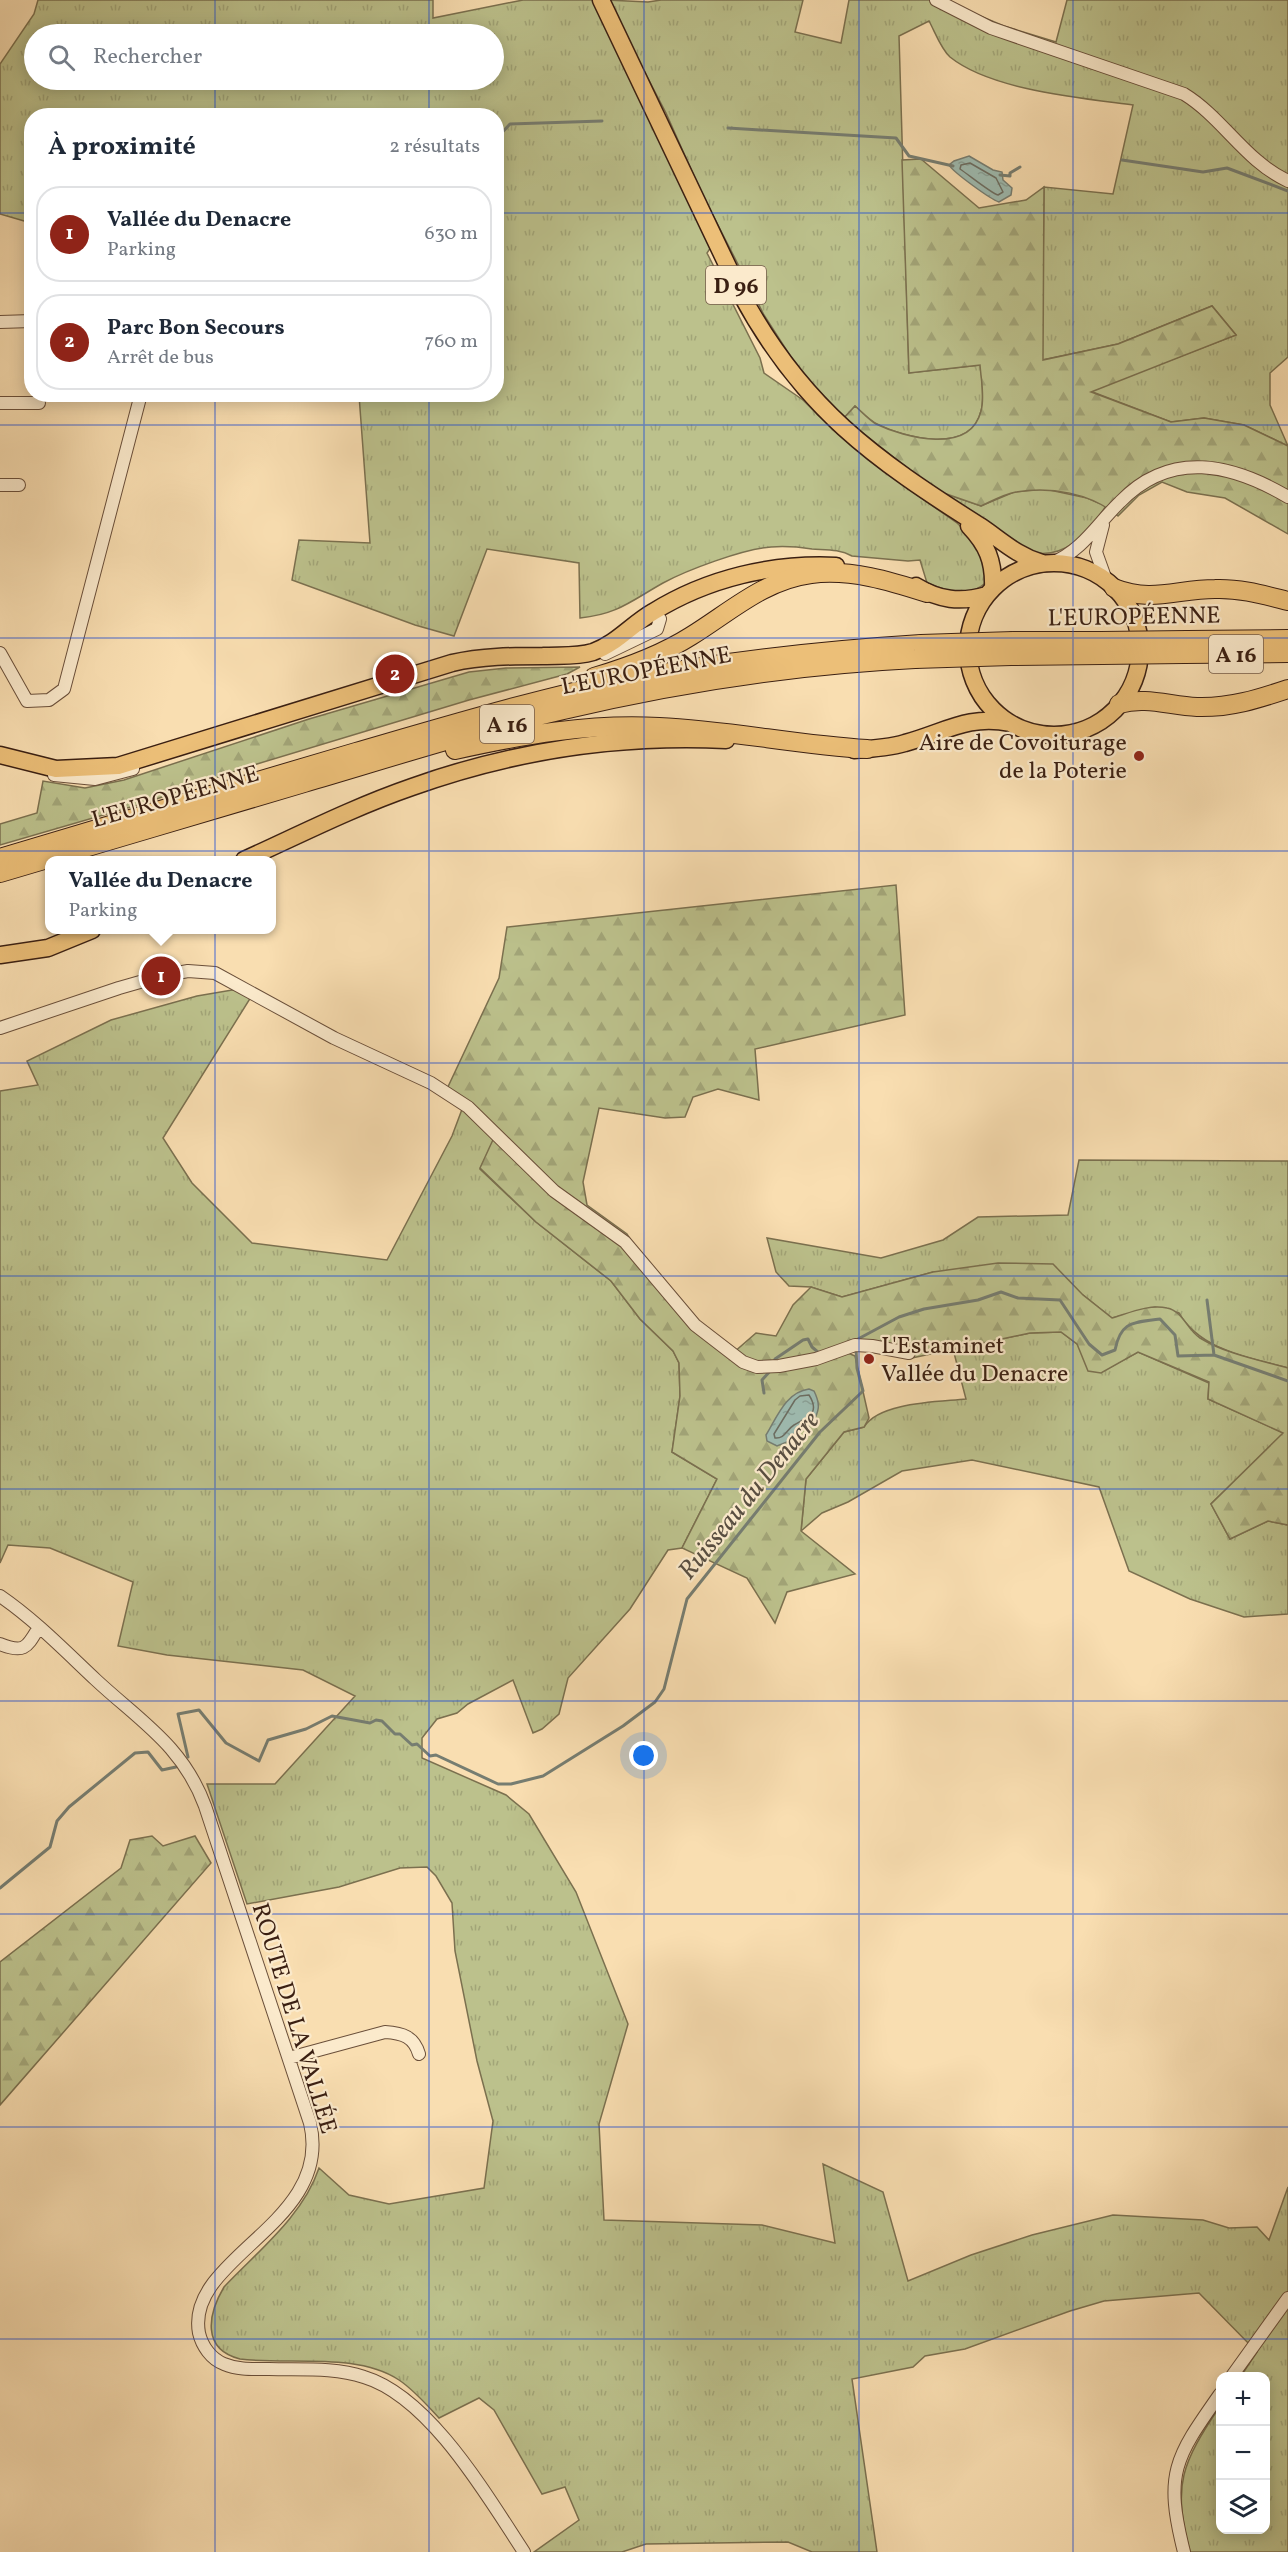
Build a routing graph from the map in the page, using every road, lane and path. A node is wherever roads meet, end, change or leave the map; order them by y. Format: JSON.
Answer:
{"nodes":[{"id":1,"x":601,"y":0,"type":"edge"},
{"id":2,"x":936,"y":0,"type":"edge"},
{"id":3,"x":1288,"y":181,"type":"edge"},
{"id":4,"x":24,"y":321,"type":"edge"},
{"id":5,"x":0,"y":322,"type":"edge"},
{"id":6,"x":139,"y":402,"type":"edge"},
{"id":7,"x":39,"y":403,"type":"dead end"},
{"id":8,"x":0,"y":404,"type":"edge"},
{"id":9,"x":0,"y":485,"type":"edge"},
{"id":10,"x":19,"y":485,"type":"dead end"},
{"id":11,"x":1288,"y":497,"type":"edge"},
{"id":12,"x":951,"y":509,"type":"junction"},
{"id":13,"x":1106,"y":519,"type":"junction"},
{"id":14,"x":1047,"y":563,"type":"junction"},
{"id":15,"x":1110,"y":584,"type":"junction"},
{"id":16,"x":990,"y":591,"type":"junction"},
{"id":17,"x":927,"y":593,"type":"junction"},
{"id":18,"x":1288,"y":601,"type":"edge"},
{"id":19,"x":653,"y":611,"type":"junction"},
{"id":20,"x":1288,"y":639,"type":"edge"},
{"id":21,"x":1185,"y":647,"type":"junction"},
{"id":22,"x":918,"y":652,"type":"junction"},
{"id":23,"x":0,"y":653,"type":"edge"},
{"id":24,"x":1288,"y":654,"type":"edge"},
{"id":25,"x":1288,"y":689,"type":"edge"},
{"id":26,"x":347,"y":698,"type":"junction"},
{"id":27,"x":533,"y":702,"type":"junction"},
{"id":28,"x":1119,"y":704,"type":"junction"},
{"id":29,"x":282,"y":718,"type":"junction"},
{"id":30,"x":1010,"y":723,"type":"junction"},
{"id":31,"x":867,"y":749,"type":"junction"},
{"id":32,"x":0,"y":755,"type":"edge"},
{"id":33,"x":0,"y":762,"type":"edge"},
{"id":34,"x":238,"y":803,"type":"junction"},
{"id":35,"x":58,"y":856,"type":"edge"},
{"id":36,"x":255,"y":856,"type":"edge"},
{"id":37,"x":0,"y":858,"type":"edge"},
{"id":38,"x":45,"y":860,"type":"edge"},
{"id":39,"x":0,"y":873,"type":"edge"},
{"id":40,"x":82,"y":934,"type":"edge"},
{"id":41,"x":0,"y":955,"type":"edge"},
{"id":42,"x":0,"y":1028,"type":"edge"},
{"id":43,"x":909,"y":1353,"type":"dead end"},
{"id":44,"x":0,"y":1596,"type":"edge"},
{"id":45,"x":39,"y":1627,"type":"junction"},
{"id":46,"x":0,"y":1644,"type":"edge"},
{"id":47,"x":419,"y":2054,"type":"dead end"},
{"id":48,"x":289,"y":2058,"type":"junction"},
{"id":49,"x":1288,"y":2298,"type":"edge"},
{"id":50,"x":1235,"y":2372,"type":"edge"},
{"id":51,"x":1216,"y":2401,"type":"edge"},
{"id":52,"x":524,"y":2552,"type":"edge"},
{"id":53,"x":1184,"y":2552,"type":"edge"}],
"edges":[{"from":1,"to":12,"type":"main road","number":"D 96"},
{"from":2,"to":3,"type":"street"},
{"from":4,"to":5,"type":"street"},
{"from":6,"to":23,"type":"street"},
{"from":7,"to":8,"type":"street"},
{"from":9,"to":10,"type":"street"},
{"from":11,"to":13,"type":"street"},
{"from":12,"to":14,"type":"main road","number":"D 96"},
{"from":12,"to":16,"type":"main road","number":"D 96"},
{"from":13,"to":14,"type":"street"},
{"from":13,"to":15,"type":"street"},
{"from":14,"to":15,"type":"main road"},
{"from":14,"to":16,"type":"main road"},
{"from":15,"to":18,"type":"highway"},
{"from":15,"to":28,"type":"main road"},
{"from":16,"to":17,"type":"main road"},
{"from":16,"to":30,"type":"main road"},
{"from":17,"to":19,"type":"main road"},
{"from":17,"to":27,"type":"highway"},
{"from":19,"to":26,"type":"main road"},
{"from":19,"to":26,"type":"street"},
{"from":20,"to":21,"type":"highway","name":"L'EUROPÉENNE","number":"A 16"},
{"from":21,"to":22,"type":"highway","name":"L'EUROPÉENNE","number":"A 16","bridge":true},
{"from":21,"to":24,"type":"highway","name":"L'EUROPÉENNE","number":"A 16"},
{"from":22,"to":27,"type":"highway","name":"L'EUROPÉENNE","number":"A 16"},
{"from":22,"to":34,"type":"highway","name":"L'EUROPÉENNE","number":"A 16"},
{"from":25,"to":28,"type":"highway"},
{"from":26,"to":29,"type":"main road"},
{"from":27,"to":37,"type":"highway","name":"L'EUROPÉENNE","number":"A 16"},
{"from":28,"to":30,"type":"main road"},
{"from":29,"to":32,"type":"main road"},
{"from":29,"to":33,"type":"street"},
{"from":30,"to":31,"type":"main road"},
{"from":31,"to":34,"type":"highway"},
{"from":31,"to":36,"type":"main road"},
{"from":34,"to":35,"type":"highway","name":"L'EUROPÉENNE","number":"A 16"},
{"from":38,"to":39,"type":"highway","name":"L'EUROPÉENNE","number":"A 16"},
{"from":40,"to":41,"type":"main road"},
{"from":42,"to":43,"type":"street"},
{"from":44,"to":45,"type":"street","name":"ROUTE DE LA VALLÉE"},
{"from":45,"to":46,"type":"street"},
{"from":45,"to":48,"type":"street","name":"ROUTE DE LA VALLÉE"},
{"from":47,"to":48,"type":"street"},
{"from":48,"to":52,"type":"street","name":"ROUTE DE LA VALLÉE"},
{"from":49,"to":50,"type":"street"},
{"from":51,"to":53,"type":"street"}]}
